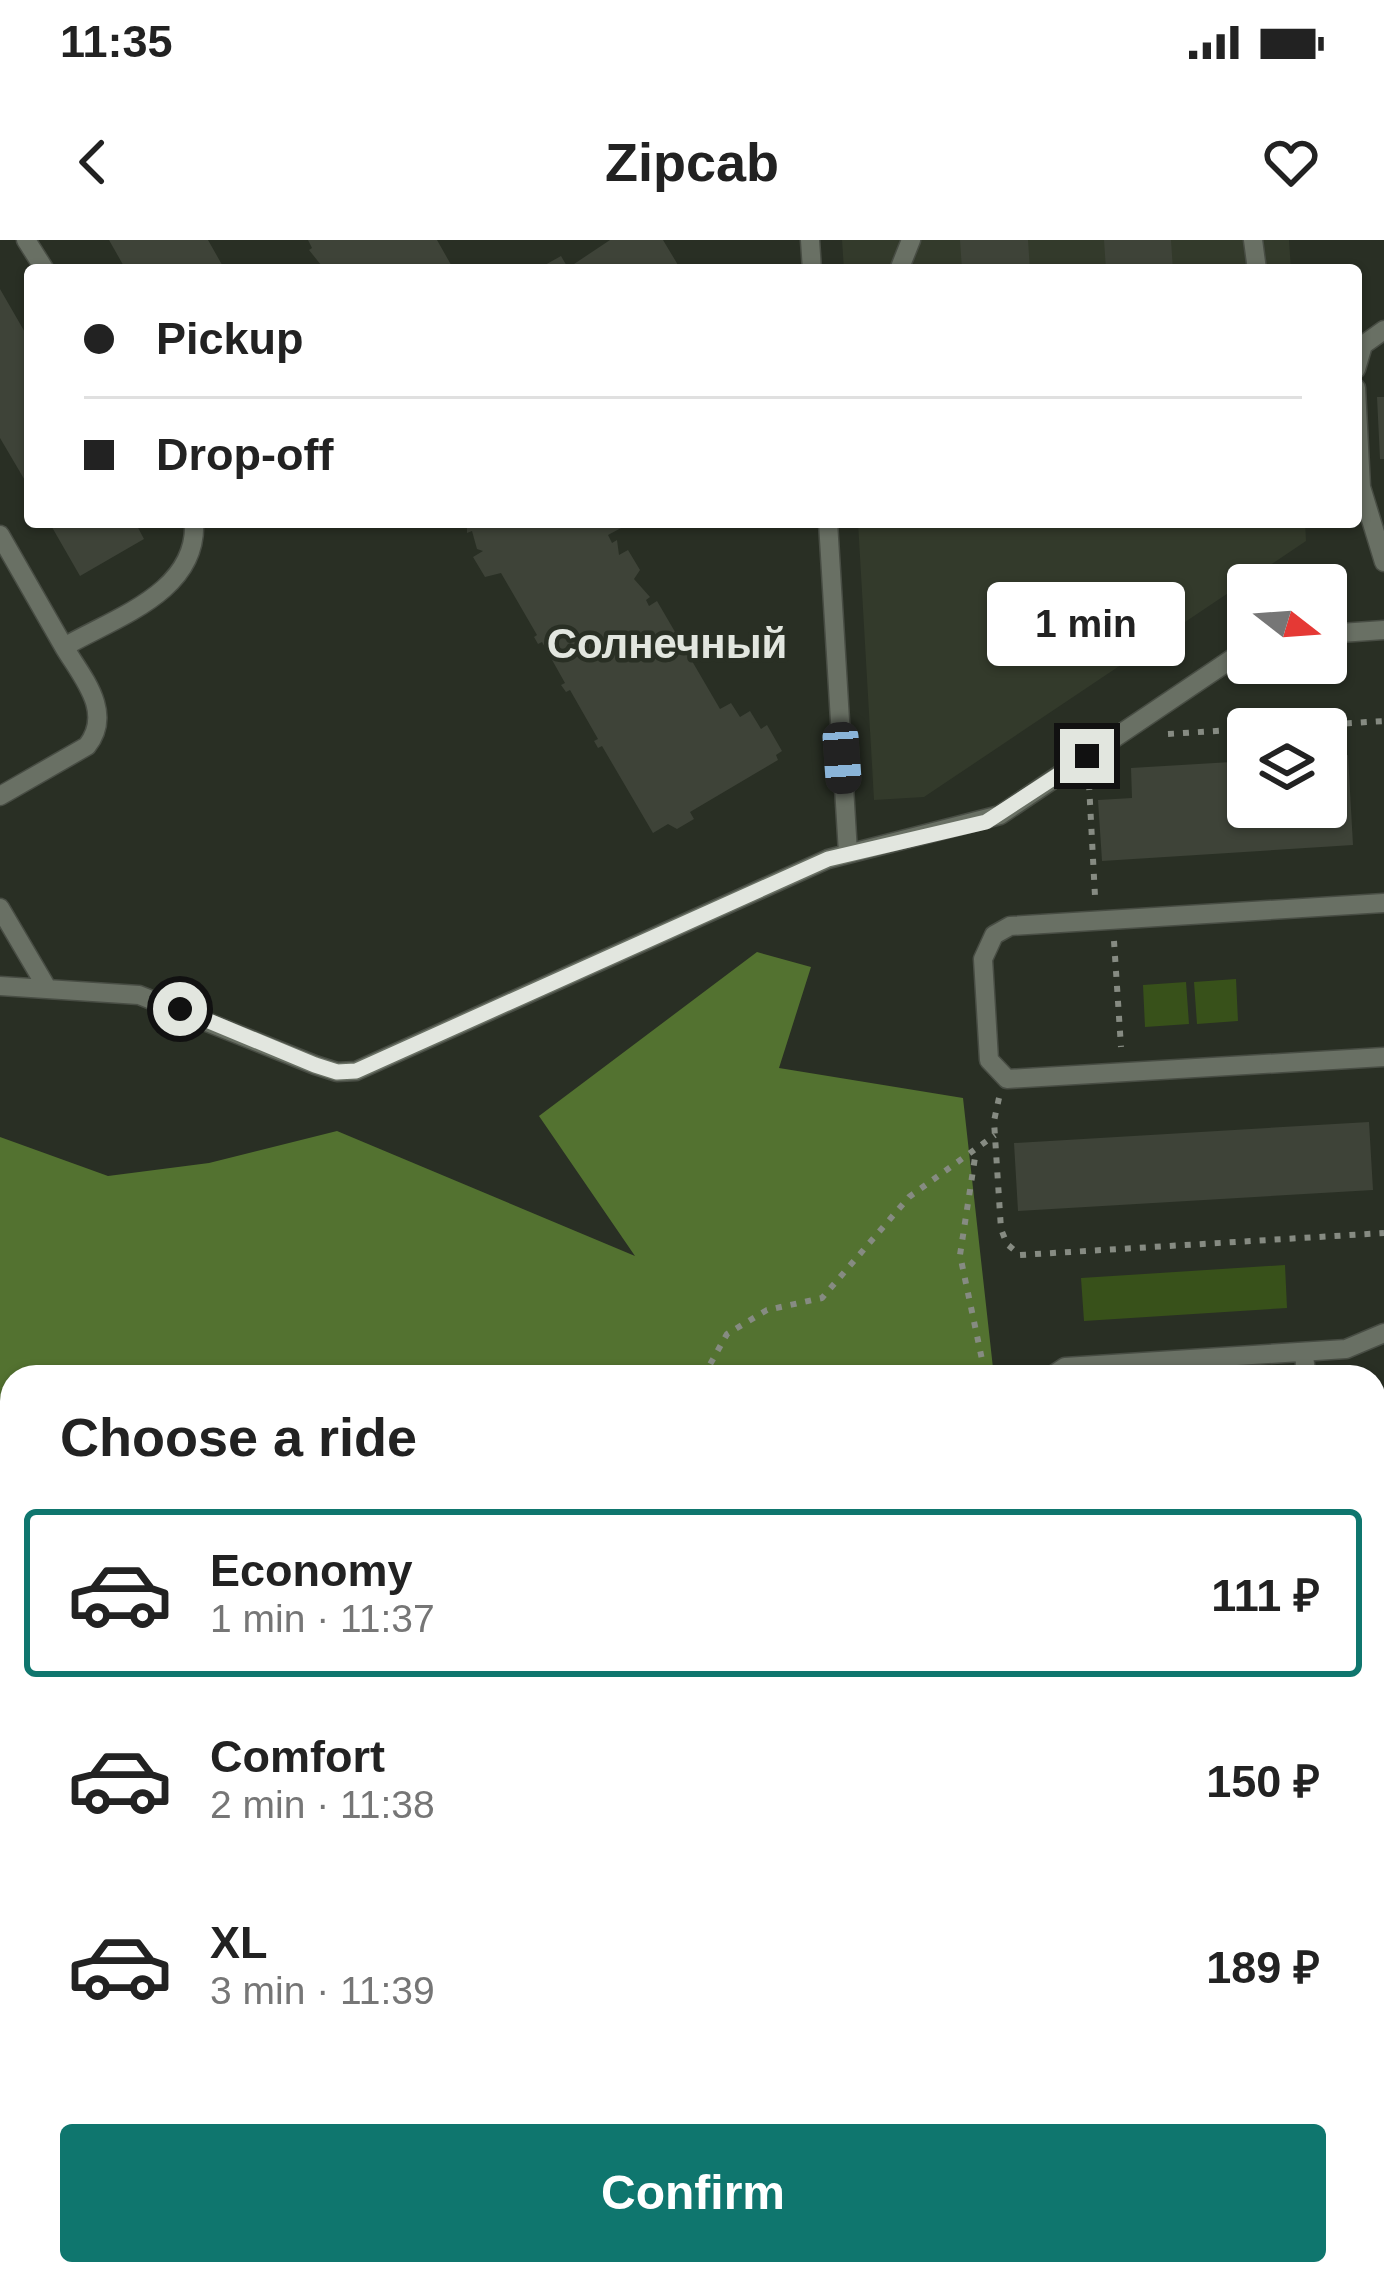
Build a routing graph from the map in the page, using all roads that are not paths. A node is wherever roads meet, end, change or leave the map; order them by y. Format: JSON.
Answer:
{"nodes":[{"id":1,"x":1362,"y":490,"type":"edge"},
{"id":2,"x":194,"y":528,"type":"edge"},
{"id":3,"x":828,"y":528,"type":"edge"},
{"id":4,"x":0,"y":535,"type":"edge"},
{"id":5,"x":1384,"y":562,"type":"edge"},
{"id":6,"x":1384,"y":630,"type":"edge"},
{"id":7,"x":1347,"y":633,"type":"edge"},
{"id":8,"x":64,"y":646,"type":"junction"},
{"id":9,"x":1227,"y":662,"type":"edge"},
{"id":10,"x":0,"y":796,"type":"edge"},
{"id":11,"x":848,"y":853,"type":"junction"},
{"id":12,"x":1384,"y":903,"type":"edge"},
{"id":13,"x":0,"y":908,"type":"edge"},
{"id":14,"x":0,"y":986,"type":"edge"},
{"id":15,"x":47,"y":988,"type":"junction"},
{"id":16,"x":1384,"y":1058,"type":"edge"},
{"id":17,"x":1384,"y":1333,"type":"edge"},
{"id":18,"x":1304,"y":1352,"type":"junction"},
{"id":19,"x":1097,"y":1365,"type":"edge"},
{"id":20,"x":1305,"y":1365,"type":"edge"}],
"edges":[{"from":1,"to":5,"type":"lane"},
{"from":2,"to":8,"type":"lane"},
{"from":3,"to":11,"type":"lane"},
{"from":4,"to":8,"type":"lane"},
{"from":6,"to":7,"type":"lane"},
{"from":8,"to":10,"type":"lane"},
{"from":9,"to":11,"type":"lane"},
{"from":11,"to":15,"type":"lane"},
{"from":12,"to":16,"type":"lane"},
{"from":13,"to":15,"type":"lane"},
{"from":14,"to":15,"type":"lane"},
{"from":17,"to":18,"type":"lane"},
{"from":18,"to":19,"type":"lane"},
{"from":18,"to":20,"type":"lane"}]}
